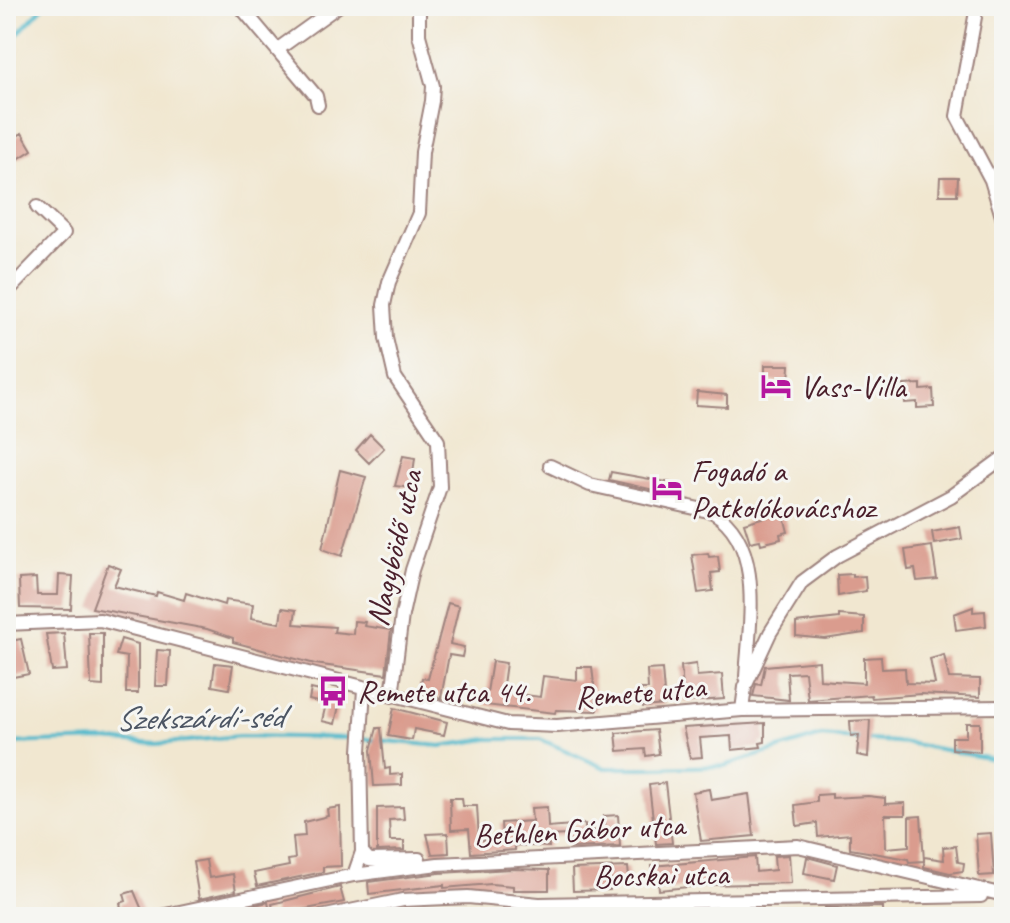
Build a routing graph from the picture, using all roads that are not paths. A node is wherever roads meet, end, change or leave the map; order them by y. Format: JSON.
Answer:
{"nodes":[{"id":1,"x":240,"y":6,"type":"edge"},
{"id":2,"x":338,"y":6,"type":"edge"},
{"id":3,"x":419,"y":6,"type":"edge"},
{"id":4,"x":977,"y":6,"type":"edge"},
{"id":5,"x":278,"y":49,"type":"junction"},
{"id":6,"x":318,"y":105,"type":"dead end"},
{"id":7,"x":37,"y":207,"type":"dead end"},
{"id":8,"x":1004,"y":223,"type":"edge"},
{"id":9,"x":6,"y":293,"type":"edge"},
{"id":10,"x":1004,"y":457,"type":"edge"},
{"id":11,"x":550,"y":466,"type":"dead end"},
{"id":12,"x":6,"y":624,"type":"edge"},
{"id":13,"x":745,"y":687,"type":"junction"},
{"id":14,"x":364,"y":689,"type":"junction"},
{"id":15,"x":392,"y":696,"type":"junction"},
{"id":16,"x":1004,"y":707,"type":"edge"},
{"id":17,"x":742,"y":710,"type":"junction"},
{"id":18,"x":362,"y":852,"type":"junction"},
{"id":19,"x":438,"y":864,"type":"junction"},
{"id":20,"x":354,"y":875,"type":"junction"},
{"id":21,"x":1004,"y":895,"type":"edge"},
{"id":22,"x":156,"y":917,"type":"edge"},
{"id":23,"x":324,"y":917,"type":"edge"}],
"edges":[{"from":1,"to":5,"type":"street"},
{"from":2,"to":5,"type":"street"},
{"from":3,"to":15,"type":"street","name":"Nagybödő utca"},
{"from":4,"to":8,"type":"street"},
{"from":5,"to":6,"type":"street"},
{"from":7,"to":9,"type":"street"},
{"from":10,"to":13,"type":"street"},
{"from":11,"to":13,"type":"street"},
{"from":12,"to":14,"type":"street","name":"Remete utca"},
{"from":13,"to":17,"type":"street"},
{"from":14,"to":15,"type":"street","name":"Remete utca"},
{"from":14,"to":18,"type":"street"},
{"from":15,"to":17,"type":"street","name":"Remete utca"},
{"from":16,"to":17,"type":"street","name":"Remete utca"},
{"from":18,"to":19,"type":"street"},
{"from":18,"to":20,"type":"street"},
{"from":19,"to":20,"type":"street","name":"Bethlen Gábor utca"},
{"from":19,"to":21,"type":"street","name":"Bethlen Gábor utca"},
{"from":20,"to":22,"type":"street","name":"Bethlen Gábor utca"},
{"from":21,"to":23,"type":"street","name":"Bocskai utca"}]}
